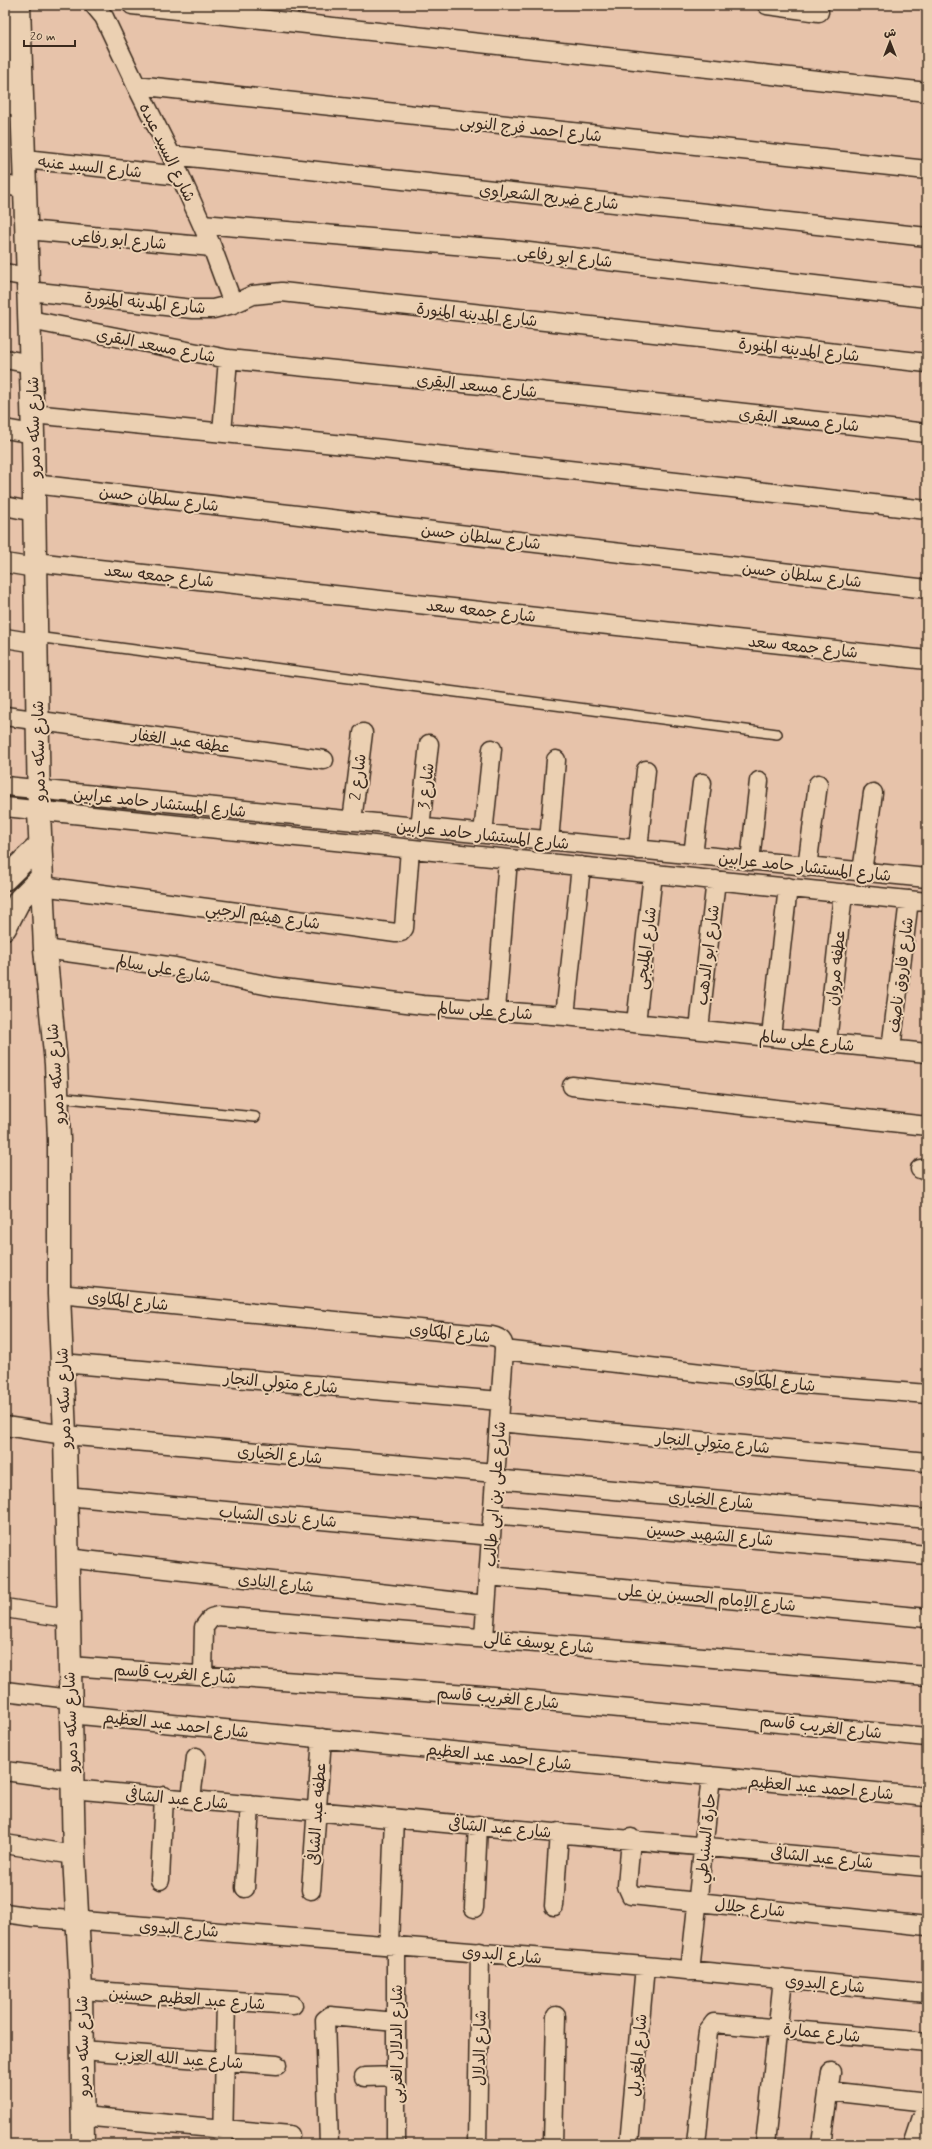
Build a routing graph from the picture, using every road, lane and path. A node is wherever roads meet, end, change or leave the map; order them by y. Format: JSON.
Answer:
{"nodes":[{"id":1,"x":94,"y":5,"type":"edge"},
{"id":2,"x":132,"y":5,"type":"edge"},
{"id":3,"x":767,"y":5,"type":"edge"},
{"id":4,"x":819,"y":12,"type":"dead end"},
{"id":5,"x":14,"y":18,"type":"edge"},
{"id":6,"x":136,"y":85,"type":"junction"},
{"id":7,"x":927,"y":92,"type":"edge"},
{"id":8,"x":14,"y":106,"type":"edge"},
{"id":9,"x":171,"y":155,"type":"junction"},
{"id":10,"x":25,"y":159,"type":"junction"},
{"id":11,"x":927,"y":170,"type":"edge"},
{"id":12,"x":180,"y":176,"type":"junction"},
{"id":13,"x":15,"y":187,"type":"edge"},
{"id":14,"x":202,"y":224,"type":"junction"},
{"id":15,"x":27,"y":230,"type":"junction"},
{"id":16,"x":927,"y":237,"type":"edge"},
{"id":17,"x":212,"y":247,"type":"junction"},
{"id":18,"x":5,"y":273,"type":"edge"},
{"id":19,"x":29,"y":284,"type":"junction"},
{"id":20,"x":927,"y":298,"type":"edge"},
{"id":21,"x":233,"y":304,"type":"junction"},
{"id":22,"x":30,"y":320,"type":"junction"},
{"id":23,"x":5,"y":359,"type":"edge"},
{"id":24,"x":228,"y":359,"type":"junction"},
{"id":25,"x":927,"y":363,"type":"edge"},
{"id":26,"x":31,"y":364,"type":"junction"},
{"id":27,"x":33,"y":424,"type":"junction"},
{"id":28,"x":5,"y":429,"type":"edge"},
{"id":29,"x":222,"y":433,"type":"junction"},
{"id":30,"x":927,"y":433,"type":"edge"},
{"id":31,"x":34,"y":484,"type":"junction"},
{"id":32,"x":5,"y":506,"type":"edge"},
{"id":33,"x":927,"y":510,"type":"edge"},
{"id":34,"x":34,"y":512,"type":"junction"},
{"id":35,"x":5,"y":563,"type":"edge"},
{"id":36,"x":35,"y":565,"type":"junction"},
{"id":37,"x":927,"y":589,"type":"edge"},
{"id":38,"x":5,"y":638,"type":"edge"},
{"id":39,"x":36,"y":640,"type":"junction"},
{"id":40,"x":927,"y":660,"type":"edge"},
{"id":41,"x":5,"y":716,"type":"edge"},
{"id":42,"x":37,"y":720,"type":"junction"},
{"id":43,"x":363,"y":733,"type":"dead end"},
{"id":44,"x":777,"y":734,"type":"dead end"},
{"id":45,"x":430,"y":744,"type":"dead end"},
{"id":46,"x":492,"y":749,"type":"dead end"},
{"id":47,"x":324,"y":760,"type":"dead end"},
{"id":48,"x":556,"y":760,"type":"dead end"},
{"id":49,"x":646,"y":770,"type":"dead end"},
{"id":50,"x":758,"y":781,"type":"dead end"},
{"id":51,"x":702,"y":783,"type":"dead end"},
{"id":52,"x":818,"y":784,"type":"dead end"},
{"id":53,"x":5,"y":786,"type":"edge"},
{"id":54,"x":873,"y":793,"type":"dead end"},
{"id":55,"x":39,"y":801,"type":"junction"},
{"id":56,"x":5,"y":807,"type":"edge"},
{"id":57,"x":352,"y":821,"type":"junction"},
{"id":58,"x":420,"y":828,"type":"junction"},
{"id":59,"x":483,"y":834,"type":"junction"},
{"id":60,"x":549,"y":841,"type":"junction"},
{"id":61,"x":41,"y":844,"type":"junction"},
{"id":62,"x":410,"y":849,"type":"junction"},
{"id":63,"x":638,"y":850,"type":"junction"},
{"id":64,"x":693,"y":855,"type":"junction"},
{"id":65,"x":508,"y":859,"type":"junction"},
{"id":66,"x":750,"y":861,"type":"junction"},
{"id":67,"x":581,"y":866,"type":"junction"},
{"id":68,"x":807,"y":867,"type":"junction"},
{"id":69,"x":862,"y":872,"type":"junction"},
{"id":70,"x":653,"y":874,"type":"junction"},
{"id":71,"x":927,"y":878,"type":"edge"},
{"id":72,"x":5,"y":880,"type":"edge"},
{"id":73,"x":716,"y":880,"type":"junction"},
{"id":74,"x":42,"y":881,"type":"junction"},
{"id":75,"x":788,"y":888,"type":"junction"},
{"id":76,"x":844,"y":893,"type":"junction"},
{"id":77,"x":918,"y":901,"type":"edge"},
{"id":78,"x":6,"y":923,"type":"edge"},
{"id":79,"x":45,"y":949,"type":"junction"},
{"id":80,"x":496,"y":1010,"type":"junction"},
{"id":81,"x":565,"y":1016,"type":"junction"},
{"id":82,"x":636,"y":1023,"type":"junction"},
{"id":83,"x":699,"y":1029,"type":"junction"},
{"id":84,"x":771,"y":1036,"type":"junction"},
{"id":85,"x":827,"y":1043,"type":"junction"},
{"id":86,"x":891,"y":1049,"type":"junction"},
{"id":87,"x":927,"y":1052,"type":"edge"},
{"id":88,"x":572,"y":1086,"type":"dead end"},
{"id":89,"x":58,"y":1097,"type":"junction"},
{"id":90,"x":255,"y":1117,"type":"dead end"},
{"id":91,"x":927,"y":1126,"type":"edge"},
{"id":92,"x":59,"y":1294,"type":"junction"},
{"id":93,"x":504,"y":1350,"type":"junction"},
{"id":94,"x":62,"y":1363,"type":"junction"},
{"id":95,"x":927,"y":1394,"type":"edge"},
{"id":96,"x":500,"y":1401,"type":"junction"},
{"id":97,"x":499,"y":1422,"type":"junction"},
{"id":98,"x":5,"y":1426,"type":"edge"},
{"id":99,"x":64,"y":1435,"type":"junction"},
{"id":100,"x":927,"y":1462,"type":"edge"},
{"id":101,"x":495,"y":1476,"type":"junction"},
{"id":102,"x":66,"y":1496,"type":"junction"},
{"id":103,"x":492,"y":1514,"type":"junction"},
{"id":104,"x":927,"y":1519,"type":"edge"},
{"id":105,"x":491,"y":1536,"type":"junction"},
{"id":106,"x":927,"y":1555,"type":"edge"},
{"id":107,"x":67,"y":1558,"type":"junction"},
{"id":108,"x":488,"y":1576,"type":"junction"},
{"id":109,"x":486,"y":1605,"type":"junction"},
{"id":110,"x":5,"y":1608,"type":"edge"},
{"id":111,"x":68,"y":1618,"type":"junction"},
{"id":112,"x":927,"y":1618,"type":"edge"},
{"id":113,"x":484,"y":1637,"type":"junction"},
{"id":114,"x":69,"y":1666,"type":"junction"},
{"id":115,"x":203,"y":1675,"type":"junction"},
{"id":116,"x":927,"y":1676,"type":"edge"},
{"id":117,"x":5,"y":1690,"type":"edge"},
{"id":118,"x":70,"y":1707,"type":"junction"},
{"id":119,"x":927,"y":1737,"type":"edge"},
{"id":120,"x":322,"y":1738,"type":"junction"},
{"id":121,"x":196,"y":1757,"type":"dead end"},
{"id":122,"x":5,"y":1771,"type":"edge"},
{"id":123,"x":712,"y":1776,"type":"junction"},
{"id":124,"x":72,"y":1784,"type":"junction"},
{"id":125,"x":164,"y":1796,"type":"junction"},
{"id":126,"x":927,"y":1797,"type":"edge"},
{"id":127,"x":191,"y":1799,"type":"junction"},
{"id":128,"x":250,"y":1805,"type":"junction"},
{"id":129,"x":317,"y":1810,"type":"junction"},
{"id":130,"x":394,"y":1818,"type":"junction"},
{"id":131,"x":478,"y":1825,"type":"junction"},
{"id":132,"x":559,"y":1832,"type":"junction"},
{"id":133,"x":631,"y":1838,"type":"junction"},
{"id":134,"x":5,"y":1844,"type":"edge"},
{"id":135,"x":704,"y":1846,"type":"junction"},
{"id":136,"x":74,"y":1855,"type":"junction"},
{"id":137,"x":927,"y":1867,"type":"edge"},
{"id":138,"x":160,"y":1880,"type":"dead end"},
{"id":139,"x":245,"y":1888,"type":"dead end"},
{"id":140,"x":311,"y":1890,"type":"dead end"},
{"id":141,"x":698,"y":1901,"type":"junction"},
{"id":142,"x":554,"y":1906,"type":"dead end"},
{"id":143,"x":474,"y":1908,"type":"dead end"},
{"id":144,"x":5,"y":1913,"type":"edge"},
{"id":145,"x":77,"y":1920,"type":"junction"},
{"id":146,"x":927,"y":1926,"type":"edge"},
{"id":147,"x":393,"y":1945,"type":"junction"},
{"id":148,"x":480,"y":1952,"type":"junction"},
{"id":149,"x":645,"y":1966,"type":"junction"},
{"id":150,"x":690,"y":1970,"type":"junction"},
{"id":151,"x":783,"y":1979,"type":"junction"},
{"id":152,"x":82,"y":1990,"type":"junction"},
{"id":153,"x":927,"y":1993,"type":"edge"},
{"id":154,"x":226,"y":2001,"type":"junction"},
{"id":155,"x":293,"y":2005,"type":"dead end"},
{"id":156,"x":556,"y":2016,"type":"dead end"},
{"id":157,"x":396,"y":2022,"type":"junction"},
{"id":158,"x":778,"y":2027,"type":"junction"},
{"id":159,"x":927,"y":2042,"type":"edge"},
{"id":160,"x":82,"y":2050,"type":"junction"},
{"id":161,"x":225,"y":2061,"type":"junction"},
{"id":162,"x":277,"y":2065,"type":"dead end"},
{"id":163,"x":831,"y":2072,"type":"dead end"},
{"id":164,"x":396,"y":2076,"type":"junction"},
{"id":165,"x":364,"y":2077,"type":"dead end"},
{"id":166,"x":828,"y":2091,"type":"junction"},
{"id":167,"x":927,"y":2102,"type":"edge"},
{"id":168,"x":82,"y":2116,"type":"junction"},
{"id":169,"x":290,"y":2135,"type":"dead end"},
{"id":170,"x":223,"y":2136,"type":"edge"},
{"id":171,"x":83,"y":2144,"type":"edge"},
{"id":172,"x":329,"y":2144,"type":"edge"},
{"id":173,"x":396,"y":2144,"type":"edge"},
{"id":174,"x":477,"y":2144,"type":"edge"},
{"id":175,"x":553,"y":2144,"type":"edge"},
{"id":176,"x":629,"y":2144,"type":"edge"},
{"id":177,"x":696,"y":2144,"type":"edge"},
{"id":178,"x":765,"y":2144,"type":"edge"},
{"id":179,"x":821,"y":2144,"type":"edge"},
{"id":180,"x":913,"y":2144,"type":"edge"}],
"edges":[{"from":1,"to":6,"type":"street","name":"شارع السيد عبده"},
{"from":2,"to":7,"type":"street"},
{"from":3,"to":4,"type":"street"},
{"from":5,"to":8,"type":"main road","name":"شارع سكه دمرو"},
{"from":6,"to":9,"type":"street","name":"شارع السيد عبده"},
{"from":6,"to":11,"type":"street","name":"شارع احمد فرج النوبى"},
{"from":8,"to":10,"type":"main road","name":"شارع سكه دمرو"},
{"from":9,"to":12,"type":"street","name":"شارع السيد عبده"},
{"from":9,"to":16,"type":"street","name":"شارع ضريح الشعراوى"},
{"from":10,"to":12,"type":"street","name":"شارع السيد عنبه"},
{"from":10,"to":13,"type":"main road","name":"شارع سكه دمرو"},
{"from":12,"to":14,"type":"street","name":"شارع السيد عبده"},
{"from":13,"to":15,"type":"main road","name":"شارع سكه دمرو"},
{"from":14,"to":17,"type":"street","name":"شارع السيد عبده"},
{"from":14,"to":20,"type":"street","name":"شارع ابو رفاعى"},
{"from":15,"to":17,"type":"street","name":"شارع ابو رفاعى"},
{"from":15,"to":19,"type":"main road","name":"شارع سكه دمرو"},
{"from":17,"to":21,"type":"street","name":"شارع السيد عبده"},
{"from":18,"to":19,"type":"street","name":"شارع المدينه المنورة"},
{"from":19,"to":21,"type":"street","name":"شارع المدينه المنورة"},
{"from":19,"to":22,"type":"main road","name":"شارع سكه دمرو"},
{"from":21,"to":25,"type":"street","name":"شارع المدينه المنورة"},
{"from":22,"to":24,"type":"street","name":"شارع مسعد البقرى"},
{"from":22,"to":26,"type":"main road","name":"شارع سكه دمرو"},
{"from":23,"to":26,"type":"street"},
{"from":24,"to":29,"type":"street"},
{"from":24,"to":30,"type":"street","name":"شارع مسعد البقرى"},
{"from":26,"to":27,"type":"main road","name":"شارع سكه دمرو"},
{"from":27,"to":28,"type":"street"},
{"from":27,"to":29,"type":"street"},
{"from":27,"to":31,"type":"main road","name":"شارع سكه دمرو"},
{"from":29,"to":33,"type":"street"},
{"from":31,"to":34,"type":"main road","name":"شارع سكه دمرو"},
{"from":31,"to":37,"type":"street","name":"شارع سلطان حسن"},
{"from":32,"to":34,"type":"street"},
{"from":34,"to":36,"type":"main road","name":"شارع سكه دمرو"},
{"from":35,"to":36,"type":"street","name":"شارع جمعه سعد"},
{"from":36,"to":39,"type":"main road","name":"شارع سكه دمرو"},
{"from":36,"to":40,"type":"street","name":"شارع جمعه سعد"},
{"from":38,"to":39,"type":"street"},
{"from":39,"to":42,"type":"main road","name":"شارع سكه دمرو"},
{"from":39,"to":44,"type":"lane"},
{"from":41,"to":42,"type":"street","name":"عطفه عبد الغفار"},
{"from":42,"to":47,"type":"street","name":"عطفه عبد الغفار"},
{"from":42,"to":55,"type":"main road","name":"شارع سكه دمرو"},
{"from":43,"to":57,"type":"street","name":"شارع 2"},
{"from":45,"to":58,"type":"street","name":"شارع 3"},
{"from":46,"to":59,"type":"street"},
{"from":48,"to":60,"type":"street"},
{"from":49,"to":63,"type":"street"},
{"from":50,"to":66,"type":"street"},
{"from":51,"to":64,"type":"street"},
{"from":52,"to":68,"type":"street"},
{"from":53,"to":55,"type":"street"},
{"from":54,"to":69,"type":"street"},
{"from":55,"to":56,"type":"street"},
{"from":55,"to":57,"type":"street","name":"شارع المستشار حامد عرابين"},
{"from":55,"to":61,"type":"main road","name":"شارع سكه دمرو"},
{"from":55,"to":62,"type":"street","name":"شارع المستشار حامد عرابين"},
{"from":57,"to":58,"type":"street","name":"شارع المستشار حامد عرابين"},
{"from":58,"to":59,"type":"street","name":"شارع المستشار حامد عرابين"},
{"from":59,"to":60,"type":"street","name":"شارع المستشار حامد عرابين"},
{"from":60,"to":63,"type":"street","name":"شارع المستشار حامد عرابين"},
{"from":61,"to":72,"type":"main road"},
{"from":61,"to":74,"type":"main road","name":"شارع سكه دمرو"},
{"from":62,"to":65,"type":"street","name":"شارع المستشار حامد عرابين"},
{"from":62,"to":74,"type":"street","name":"شارع هيثم الرجبي"},
{"from":63,"to":64,"type":"street","name":"شارع المستشار حامد عرابين"},
{"from":64,"to":66,"type":"street","name":"شارع المستشار حامد عرابين"},
{"from":65,"to":67,"type":"street","name":"شارع المستشار حامد عرابين"},
{"from":65,"to":80,"type":"street"},
{"from":66,"to":68,"type":"street","name":"شارع المستشار حامد عرابين"},
{"from":67,"to":70,"type":"street","name":"شارع المستشار حامد عرابين"},
{"from":67,"to":81,"type":"street"},
{"from":68,"to":69,"type":"street","name":"شارع المستشار حامد عرابين"},
{"from":69,"to":71,"type":"street","name":"شارع المستشار حامد عرابين"},
{"from":70,"to":73,"type":"street","name":"شارع المستشار حامد عرابين"},
{"from":70,"to":82,"type":"street","name":"شارع المليجى"},
{"from":73,"to":75,"type":"street","name":"شارع المستشار حامد عرابين"},
{"from":73,"to":83,"type":"street","name":"شارع ابو الدهب"},
{"from":74,"to":78,"type":"main road"},
{"from":74,"to":79,"type":"main road","name":"شارع سكه دمرو"},
{"from":75,"to":76,"type":"street","name":"شارع المستشار حامد عرابين"},
{"from":75,"to":84,"type":"street"},
{"from":76,"to":77,"type":"street","name":"شارع المستشار حامد عرابين"},
{"from":76,"to":85,"type":"street","name":"عطفه مروان"},
{"from":77,"to":86,"type":"street","name":"شارع فاروق ناصف"},
{"from":79,"to":80,"type":"street","name":"شارع على سالم"},
{"from":79,"to":89,"type":"main road","name":"شارع سكه دمرو"},
{"from":80,"to":81,"type":"street","name":"شارع على سالم"},
{"from":81,"to":82,"type":"street","name":"شارع على سالم"},
{"from":82,"to":83,"type":"street","name":"شارع على سالم"},
{"from":83,"to":84,"type":"street","name":"شارع على سالم"},
{"from":84,"to":85,"type":"street","name":"شارع على سالم"},
{"from":85,"to":86,"type":"street","name":"شارع على سالم"},
{"from":86,"to":87,"type":"street","name":"شارع على سالم"},
{"from":88,"to":91,"type":"street"},
{"from":89,"to":90,"type":"lane"},
{"from":89,"to":92,"type":"main road","name":"شارع سكه دمرو"},
{"from":92,"to":93,"type":"street","name":"شارع المكاوى"},
{"from":92,"to":94,"type":"main road","name":"شارع سكه دمرو"},
{"from":93,"to":95,"type":"street","name":"شارع المكاوى"},
{"from":93,"to":96,"type":"street","name":"شارع على بن ابى طالب"},
{"from":94,"to":96,"type":"street","name":"شارع متولي النجار"},
{"from":94,"to":99,"type":"main road","name":"شارع سكه دمرو"},
{"from":96,"to":97,"type":"street","name":"شارع على بن ابى طالب"},
{"from":97,"to":100,"type":"street","name":"شارع متولي النجار"},
{"from":97,"to":101,"type":"street","name":"شارع على بن ابى طالب"},
{"from":98,"to":99,"type":"street","name":"شارع الخيارى"},
{"from":99,"to":101,"type":"street","name":"شارع الخيارى"},
{"from":99,"to":102,"type":"main road","name":"شارع سكه دمرو"},
{"from":101,"to":103,"type":"street","name":"شارع على بن ابى طالب"},
{"from":101,"to":104,"type":"street","name":"شارع الخيارى"},
{"from":102,"to":105,"type":"street","name":"شارع نادى الشباب"},
{"from":102,"to":107,"type":"main road","name":"شارع سكه دمرو"},
{"from":103,"to":105,"type":"street","name":"شارع على بن ابى طالب"},
{"from":103,"to":106,"type":"street","name":"شارع الشهيد حسين"},
{"from":105,"to":108,"type":"street","name":"شارع على بن ابى طالب"},
{"from":107,"to":109,"type":"street","name":"شارع النادى"},
{"from":107,"to":111,"type":"main road","name":"شارع سكه دمرو"},
{"from":108,"to":109,"type":"street","name":"شارع على بن ابى طالب"},
{"from":108,"to":112,"type":"street","name":"شارع الإمام الحسين بن على"},
{"from":109,"to":113,"type":"street","name":"شارع على بن ابى طالب"},
{"from":110,"to":111,"type":"street"},
{"from":111,"to":114,"type":"main road","name":"شارع سكه دمرو"},
{"from":113,"to":115,"type":"street","name":"شارع يوسف غالى"},
{"from":113,"to":116,"type":"street","name":"شارع يوسف غالى"},
{"from":114,"to":115,"type":"street","name":"شارع الغريب قاسم"},
{"from":114,"to":118,"type":"main road","name":"شارع سكه دمرو"},
{"from":115,"to":119,"type":"street","name":"شارع الغريب قاسم"},
{"from":117,"to":118,"type":"street","name":"شارع احمد عبد العظيم"},
{"from":118,"to":120,"type":"street","name":"شارع احمد عبد العظيم"},
{"from":118,"to":124,"type":"main road","name":"شارع سكه دمرو"},
{"from":120,"to":123,"type":"street","name":"شارع احمد عبد العظيم"},
{"from":120,"to":129,"type":"street","name":"عطفه عبد الشافى"},
{"from":121,"to":127,"type":"street"},
{"from":122,"to":124,"type":"street","name":"شارع عبد الشافى"},
{"from":123,"to":126,"type":"street","name":"شارع احمد عبد العظيم"},
{"from":123,"to":135,"type":"street","name":"حارة السنباطي"},
{"from":124,"to":125,"type":"street","name":"شارع عبد الشافى"},
{"from":124,"to":136,"type":"main road","name":"شارع سكه دمرو"},
{"from":125,"to":127,"type":"street","name":"شارع عبد الشافى"},
{"from":125,"to":138,"type":"street"},
{"from":127,"to":128,"type":"street","name":"شارع عبد الشافى"},
{"from":128,"to":129,"type":"street","name":"شارع عبد الشافى"},
{"from":128,"to":139,"type":"street"},
{"from":129,"to":130,"type":"street","name":"شارع عبد الشافى"},
{"from":129,"to":140,"type":"street","name":"عطفه عبد الشافى"},
{"from":130,"to":131,"type":"street","name":"شارع عبد الشافى"},
{"from":130,"to":147,"type":"street","name":"شارع الدلال الغربى"},
{"from":131,"to":132,"type":"street","name":"شارع عبد الشافى"},
{"from":131,"to":143,"type":"street"},
{"from":132,"to":133,"type":"street","name":"شارع عبد الشافى"},
{"from":132,"to":142,"type":"street"},
{"from":133,"to":135,"type":"street","name":"شارع عبد الشافى"},
{"from":133,"to":141,"type":"street","name":"شارع جلال"},
{"from":134,"to":136,"type":"street"},
{"from":135,"to":137,"type":"street","name":"شارع عبد الشافى"},
{"from":135,"to":141,"type":"street","name":"حارة السنباطي"},
{"from":136,"to":145,"type":"main road","name":"شارع سكه دمرو"},
{"from":141,"to":146,"type":"street","name":"شارع جلال"},
{"from":141,"to":150,"type":"street","name":"حارة السنباطي"},
{"from":144,"to":145,"type":"street","name":"شارع البدوى"},
{"from":145,"to":147,"type":"street","name":"شارع البدوى"},
{"from":145,"to":152,"type":"main road","name":"شارع سكه دمرو"},
{"from":147,"to":148,"type":"street","name":"شارع البدوى"},
{"from":147,"to":157,"type":"street","name":"شارع الدلال الغربى"},
{"from":148,"to":149,"type":"street","name":"شارع البدوى"},
{"from":148,"to":174,"type":"street","name":"شارع الدلال"},
{"from":149,"to":150,"type":"street","name":"شارع البدوى"},
{"from":149,"to":176,"type":"street","name":"شارع المغربل"},
{"from":150,"to":151,"type":"street","name":"شارع البدوى"},
{"from":151,"to":153,"type":"street","name":"شارع البدوى"},
{"from":151,"to":158,"type":"street"},
{"from":152,"to":154,"type":"street","name":"شارع عبد العظيم حسنين"},
{"from":152,"to":160,"type":"main road","name":"شارع سكه دمرو"},
{"from":154,"to":155,"type":"street","name":"شارع عبد العظيم حسنين"},
{"from":154,"to":161,"type":"street"},
{"from":156,"to":175,"type":"street"},
{"from":157,"to":164,"type":"street","name":"شارع الدلال الغربى"},
{"from":157,"to":172,"type":"street"},
{"from":158,"to":159,"type":"street","name":"شارع عمارة"},
{"from":158,"to":177,"type":"street","name":"شارع عمارة"},
{"from":158,"to":178,"type":"street"},
{"from":160,"to":161,"type":"street","name":"شارع عبد الله العزب"},
{"from":160,"to":168,"type":"main road","name":"شارع سكه دمرو"},
{"from":161,"to":162,"type":"street","name":"شارع عبد الله العزب"},
{"from":161,"to":170,"type":"street"},
{"from":163,"to":166,"type":"street"},
{"from":164,"to":165,"type":"street"},
{"from":164,"to":173,"type":"street","name":"شارع الدلال الغربى"},
{"from":166,"to":167,"type":"street"},
{"from":166,"to":179,"type":"street"},
{"from":167,"to":180,"type":"street"},
{"from":168,"to":170,"type":"street"},
{"from":168,"to":171,"type":"main road","name":"شارع سكه دمرو"},
{"from":169,"to":170,"type":"street"}]}
